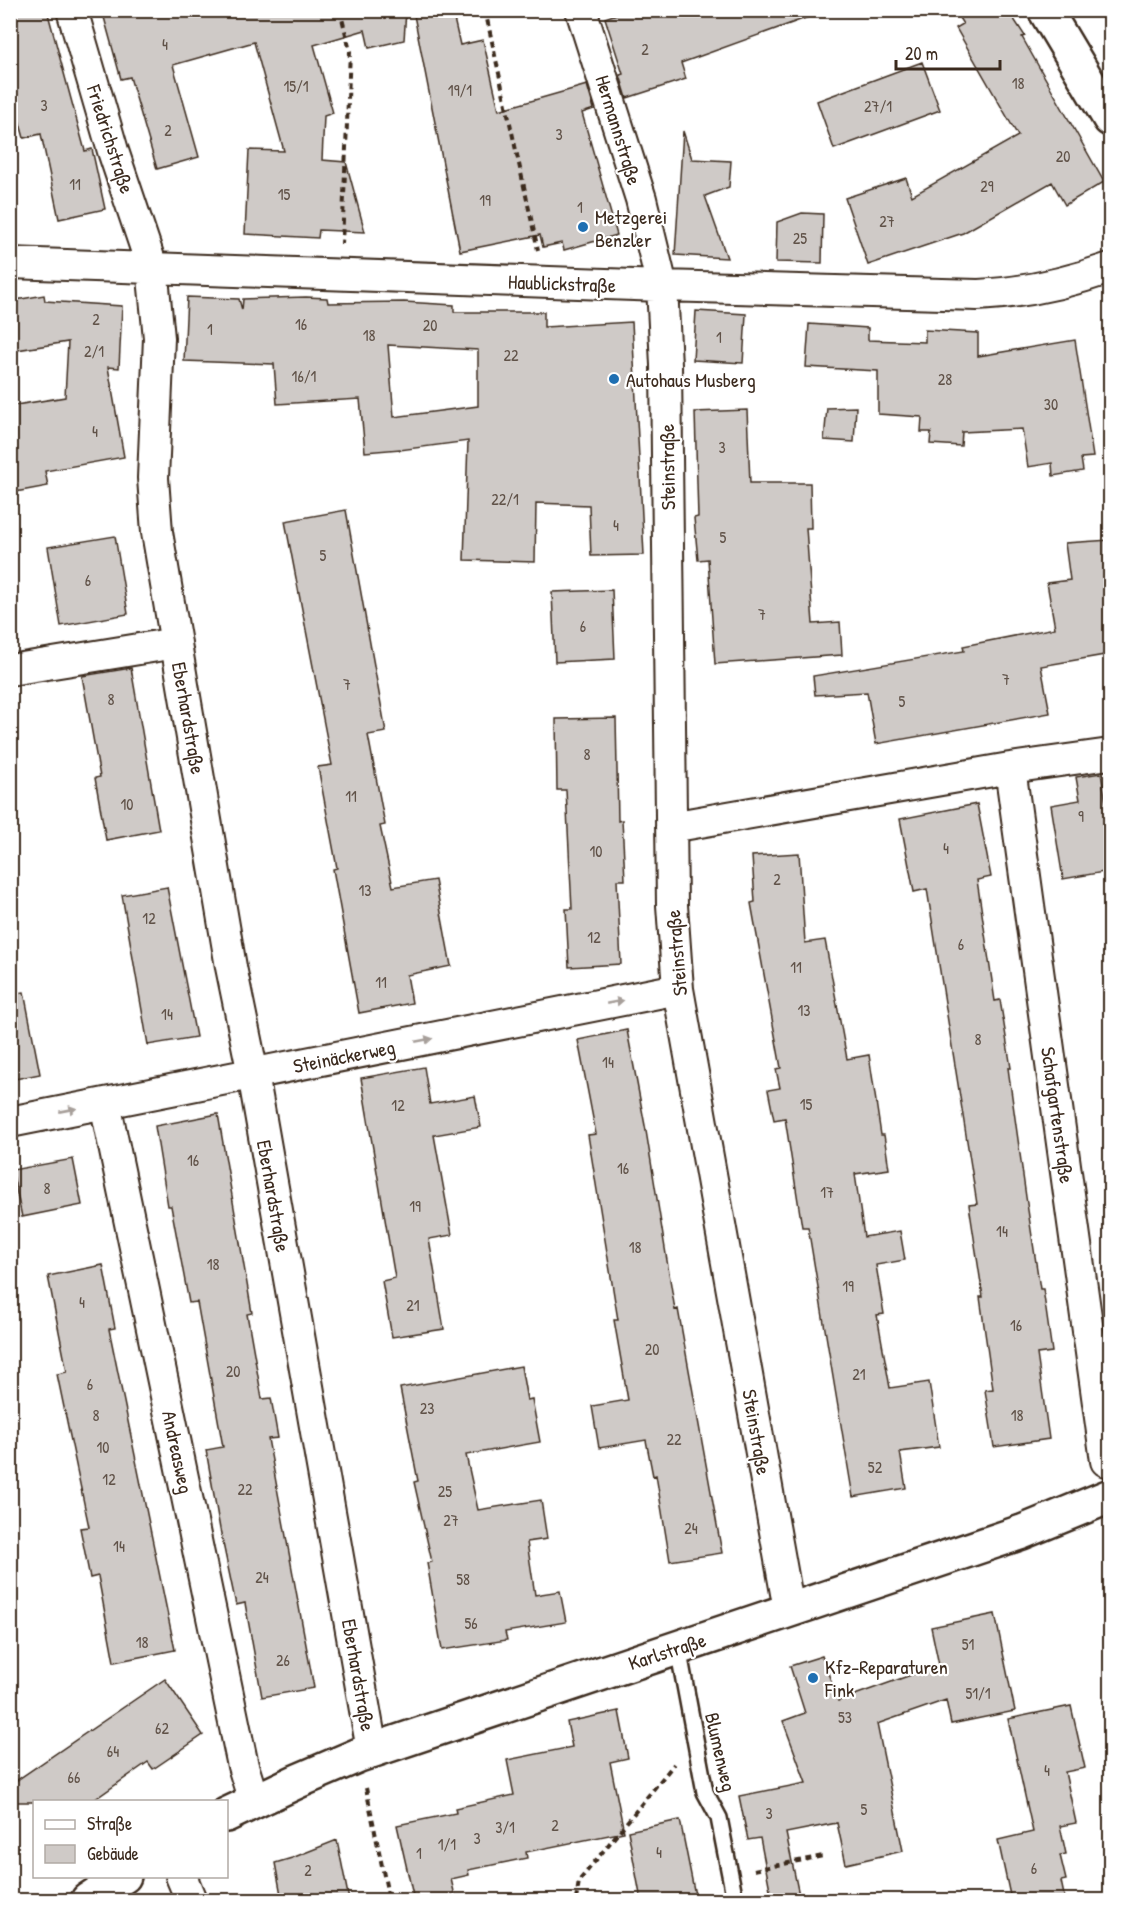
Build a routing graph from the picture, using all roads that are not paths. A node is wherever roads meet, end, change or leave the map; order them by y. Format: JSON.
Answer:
{"nodes":[{"id":1,"x":72,"y":10,"type":"edge"},
{"id":2,"x":581,"y":10,"type":"edge"},
{"id":3,"x":1046,"y":10,"type":"edge"},
{"id":4,"x":1110,"y":119,"type":"edge"},
{"id":5,"x":10,"y":263,"type":"edge"},
{"id":6,"x":152,"y":267,"type":"junction"},
{"id":7,"x":1110,"y":268,"type":"edge"},
{"id":8,"x":662,"y":286,"type":"junction"},
{"id":9,"x":176,"y":643,"type":"junction"},
{"id":10,"x":10,"y":670,"type":"edge"},
{"id":11,"x":1110,"y":754,"type":"edge"},
{"id":12,"x":1010,"y":768,"type":"junction"},
{"id":13,"x":671,"y":827,"type":"junction"},
{"id":14,"x":678,"y":989,"type":"junction"},
{"id":15,"x":253,"y":1074,"type":"junction"},
{"id":16,"x":105,"y":1103,"type":"junction"},
{"id":17,"x":10,"y":1122,"type":"edge"},
{"id":18,"x":1106,"y":1461,"type":"dead end"},
{"id":19,"x":1110,"y":1496,"type":"edge"},
{"id":20,"x":790,"y":1610,"type":"junction"},
{"id":21,"x":678,"y":1648,"type":"junction"},
{"id":22,"x":365,"y":1753,"type":"junction"},
{"id":23,"x":240,"y":1808,"type":"edge"},
{"id":24,"x":121,"y":1878,"type":"edge"},
{"id":25,"x":182,"y":1878,"type":"edge"},
{"id":26,"x":88,"y":1900,"type":"edge"},
{"id":27,"x":191,"y":1900,"type":"edge"},
{"id":28,"x":735,"y":1900,"type":"edge"}],
"edges":[{"from":1,"to":6,"type":"street","name":"Friedrichstraße"},
{"from":2,"to":8,"type":"street","name":"Hermannstraße"},
{"from":3,"to":4,"type":"main road"},
{"from":5,"to":6,"type":"street","name":"Haublickstraße"},
{"from":6,"to":8,"type":"street","name":"Haublickstraße"},
{"from":6,"to":9,"type":"street","name":"Eberhardstraße"},
{"from":7,"to":8,"type":"street","name":"Haublickstraße"},
{"from":8,"to":13,"type":"street","name":"Steinstraße"},
{"from":9,"to":10,"type":"street","name":"Eberhardstraße"},
{"from":9,"to":15,"type":"street","name":"Eberhardstraße"},
{"from":11,"to":12,"type":"street"},
{"from":12,"to":13,"type":"street"},
{"from":12,"to":18,"type":"street","name":"Schafgartenstraße"},
{"from":13,"to":14,"type":"street","name":"Steinstraße"},
{"from":15,"to":14,"type":"street","name":"Steinäckerweg","one_way":true},
{"from":14,"to":20,"type":"street","name":"Steinstraße"},
{"from":15,"to":16,"type":"street","name":"Steinäckerweg"},
{"from":15,"to":22,"type":"street","name":"Eberhardstraße"},
{"from":17,"to":16,"type":"street","name":"Steinäckerweg","one_way":true},
{"from":16,"to":23,"type":"street","name":"Andreasweg"},
{"from":19,"to":20,"type":"main road","name":"Karlstraße"},
{"from":20,"to":21,"type":"main road","name":"Karlstraße"},
{"from":21,"to":22,"type":"main road","name":"Karlstraße"},
{"from":21,"to":28,"type":"lane","name":"Blumenweg"},
{"from":22,"to":23,"type":"main road","name":"Karlstraße"},
{"from":24,"to":26,"type":"main road"},
{"from":25,"to":27,"type":"street"}]}
